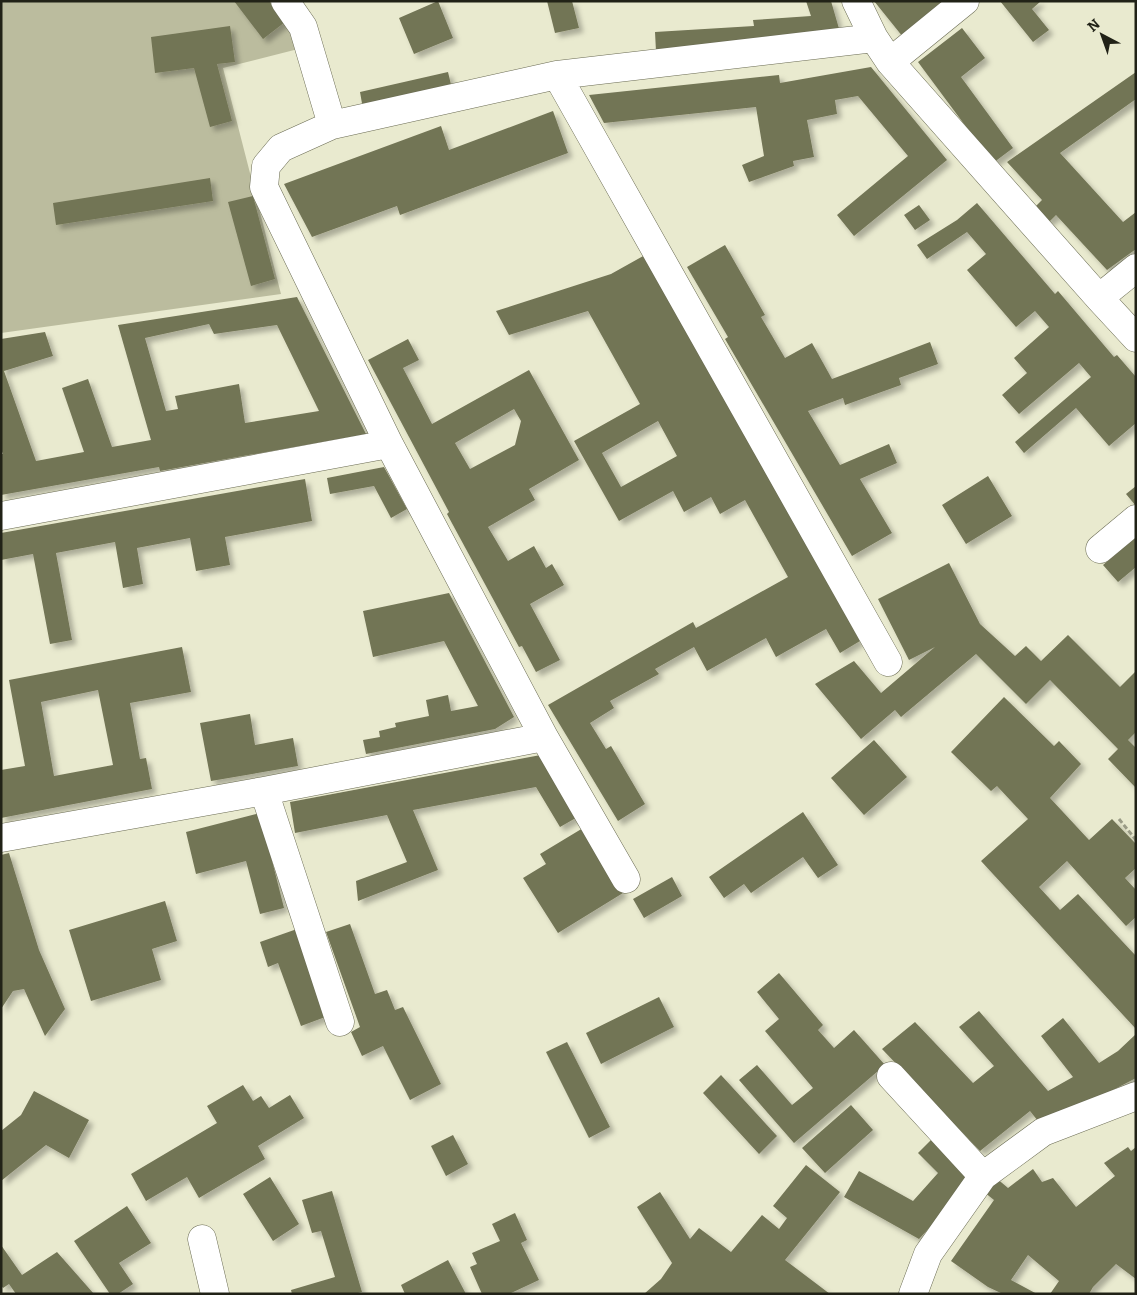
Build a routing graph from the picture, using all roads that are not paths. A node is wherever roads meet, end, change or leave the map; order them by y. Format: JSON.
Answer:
{"nodes":[{"id":1,"x":285,"y":1,"type":"edge"},
{"id":2,"x":856,"y":1,"type":"edge"},
{"id":3,"x":964,"y":1,"type":"edge"},
{"id":4,"x":874,"y":38,"type":"junction"},
{"id":5,"x":890,"y":62,"type":"junction"},
{"id":6,"x":557,"y":75,"type":"junction"},
{"id":7,"x":332,"y":125,"type":"junction"},
{"id":8,"x":1136,"y":268,"type":"edge"},
{"id":9,"x":1099,"y":298,"type":"junction"},
{"id":10,"x":1136,"y":338,"type":"edge"},
{"id":11,"x":389,"y":444,"type":"junction"},
{"id":12,"x":1,"y":516,"type":"edge"},
{"id":13,"x":1136,"y":519,"type":"edge"},
{"id":14,"x":1100,"y":549,"type":"dead end"},
{"id":15,"x":888,"y":662,"type":"dead end"},
{"id":16,"x":544,"y":736,"type":"junction"},
{"id":17,"x":264,"y":791,"type":"junction"},
{"id":18,"x":1,"y":838,"type":"edge"},
{"id":19,"x":626,"y":879,"type":"dead end"},
{"id":20,"x":340,"y":1022,"type":"dead end"},
{"id":21,"x":891,"y":1076,"type":"dead end"},
{"id":22,"x":1136,"y":1096,"type":"edge"},
{"id":23,"x":983,"y":1176,"type":"junction"},
{"id":24,"x":202,"y":1239,"type":"dead end"},
{"id":25,"x":215,"y":1294,"type":"edge"},
{"id":26,"x":913,"y":1294,"type":"edge"}],
"edges":[{"from":1,"to":7,"type":"street"},
{"from":2,"to":4,"type":"street"},
{"from":3,"to":5,"type":"street"},
{"from":4,"to":5,"type":"street"},
{"from":4,"to":6,"type":"street"},
{"from":5,"to":9,"type":"street"},
{"from":6,"to":7,"type":"street"},
{"from":6,"to":15,"type":"street"},
{"from":7,"to":11,"type":"street"},
{"from":8,"to":9,"type":"street"},
{"from":9,"to":10,"type":"street"},
{"from":11,"to":12,"type":"street"},
{"from":11,"to":16,"type":"street"},
{"from":13,"to":14,"type":"street"},
{"from":16,"to":17,"type":"street"},
{"from":16,"to":19,"type":"street"},
{"from":17,"to":18,"type":"street"},
{"from":17,"to":20,"type":"street"},
{"from":21,"to":23,"type":"street"},
{"from":22,"to":23,"type":"street"},
{"from":23,"to":26,"type":"street"},
{"from":24,"to":25,"type":"street"}]}
